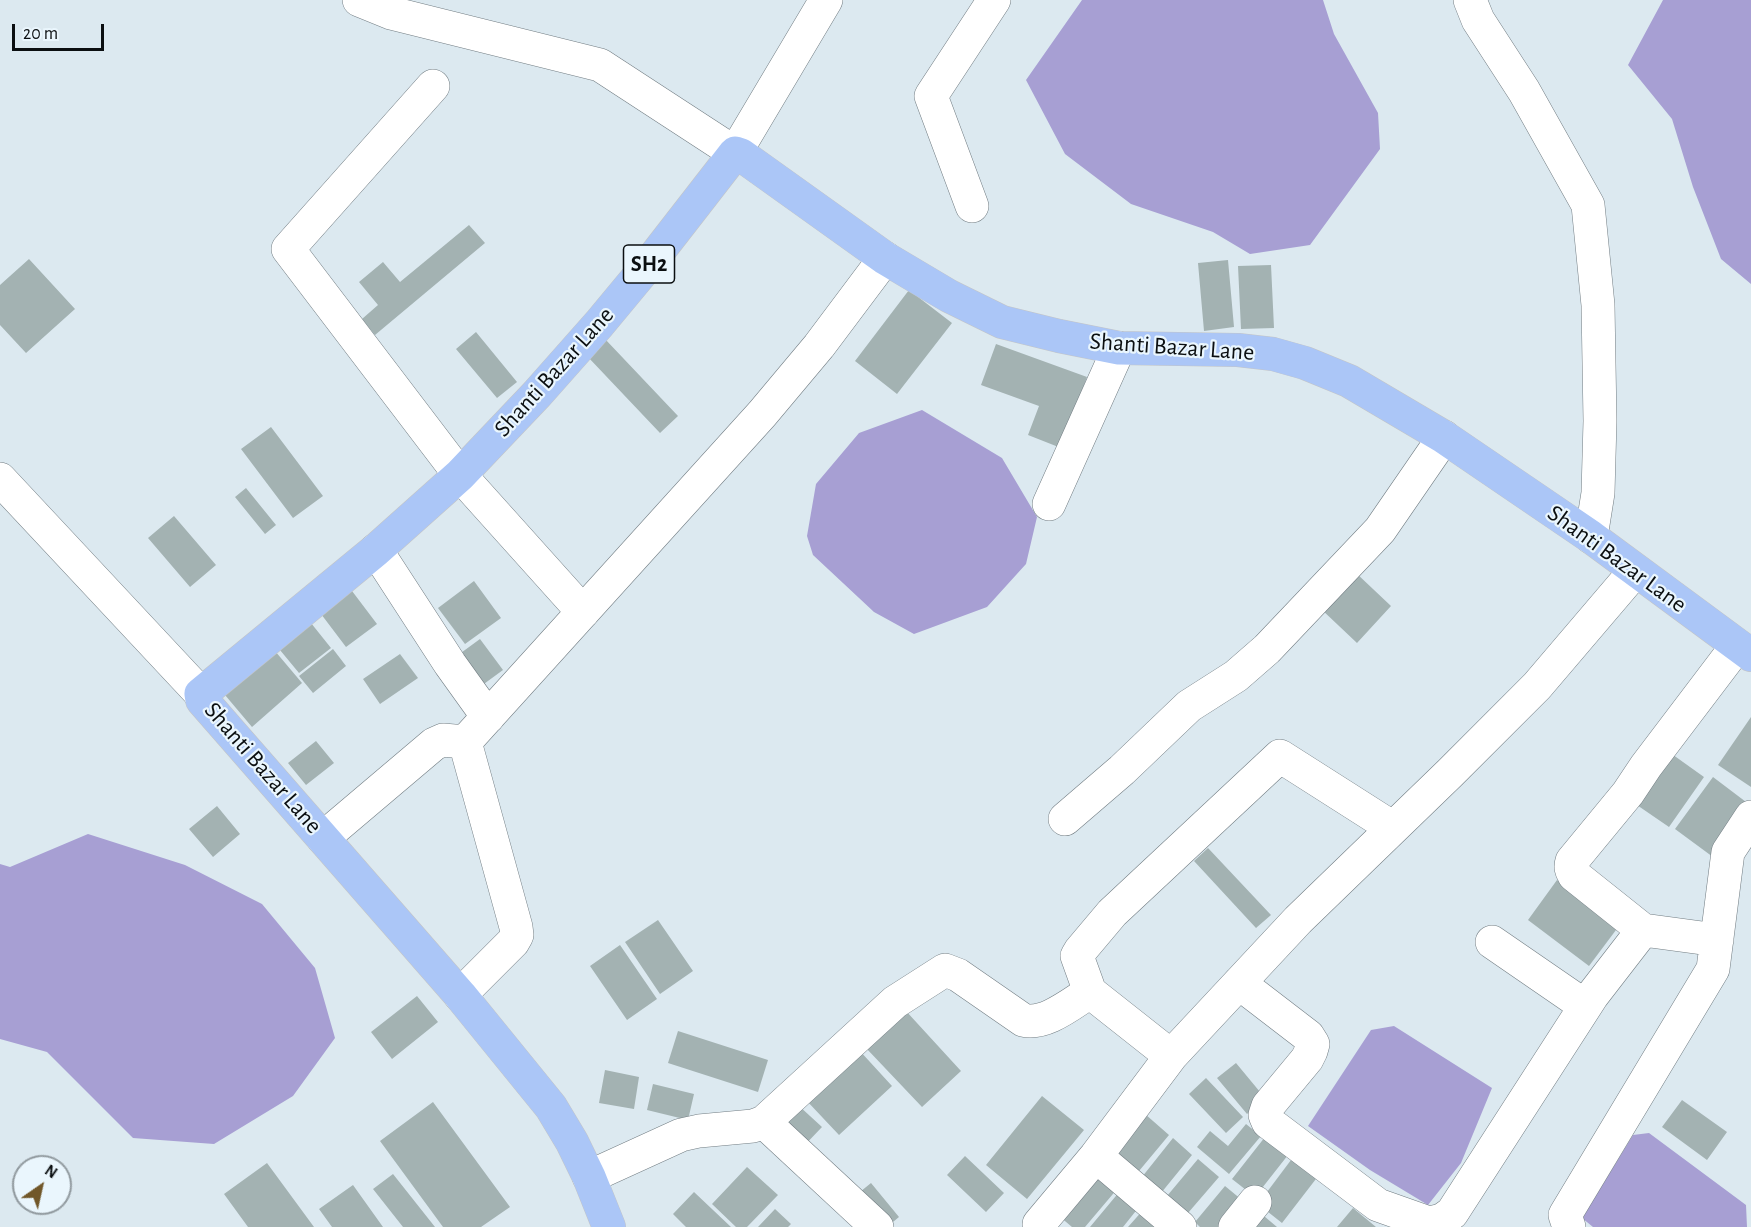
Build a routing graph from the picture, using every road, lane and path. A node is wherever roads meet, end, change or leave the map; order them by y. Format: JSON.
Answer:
{"nodes":[{"id":1,"x":359,"y":0,"type":"edge"},
{"id":2,"x":994,"y":0,"type":"edge"},
{"id":3,"x":1470,"y":0,"type":"edge"},
{"id":4,"x":822,"y":2,"type":"edge"},
{"id":5,"x":395,"y":6,"type":"edge"},
{"id":6,"x":433,"y":86,"type":"dead end"},
{"id":7,"x":735,"y":153,"type":"junction"},
{"id":8,"x":972,"y":206,"type":"dead end"},
{"id":9,"x":885,"y":258,"type":"junction"},
{"id":10,"x":1119,"y":348,"type":"junction"},
{"id":11,"x":1444,"y":437,"type":"junction"},
{"id":12,"x":460,"y":475,"type":"junction"},
{"id":13,"x":0,"y":479,"type":"edge"},
{"id":14,"x":1049,"y":504,"type":"dead end"},
{"id":15,"x":1591,"y":537,"type":"junction"},
{"id":16,"x":376,"y":550,"type":"junction"},
{"id":17,"x":1635,"y":571,"type":"junction"},
{"id":18,"x":583,"y":612,"type":"junction"},
{"id":19,"x":1744,"y":650,"type":"edge"},
{"id":20,"x":201,"y":694,"type":"junction"},
{"id":21,"x":488,"y":717,"type":"junction"},
{"id":22,"x":465,"y":742,"type":"junction"},
{"id":23,"x":1751,"y":817,"type":"edge"},
{"id":24,"x":1065,"y":819,"type":"dead end"},
{"id":25,"x":1393,"y":828,"type":"junction"},
{"id":26,"x":323,"y":838,"type":"junction"},
{"id":27,"x":1643,"y":930,"type":"junction"},
{"id":28,"x":1717,"y":940,"type":"junction"},
{"id":29,"x":1492,"y":942,"type":"dead end"},
{"id":30,"x":1239,"y":983,"type":"junction"},
{"id":31,"x":1090,"y":992,"type":"junction"},
{"id":32,"x":460,"y":995,"type":"junction"},
{"id":33,"x":1586,"y":1006,"type":"junction"},
{"id":34,"x":1171,"y":1056,"type":"junction"},
{"id":35,"x":764,"y":1122,"type":"junction"},
{"id":36,"x":1096,"y":1156,"type":"junction"},
{"id":37,"x":589,"y":1177,"type":"junction"},
{"id":38,"x":1256,"y":1202,"type":"dead end"},
{"id":39,"x":1039,"y":1224,"type":"dead end"},
{"id":40,"x":608,"y":1226,"type":"edge"},
{"id":41,"x":877,"y":1227,"type":"edge"},
{"id":42,"x":1180,"y":1227,"type":"edge"},
{"id":43,"x":1235,"y":1227,"type":"edge"},
{"id":44,"x":1569,"y":1227,"type":"edge"}],
"edges":[{"from":1,"to":5,"type":"street"},
{"from":2,"to":8,"type":"street"},
{"from":3,"to":15,"type":"street"},
{"from":4,"to":7,"type":"street"},
{"from":5,"to":7,"type":"street"},
{"from":6,"to":12,"type":"street"},
{"from":7,"to":9,"type":"main road","name":"Shanti Bazar Lane"},
{"from":7,"to":12,"type":"main road","name":"Shanti Bazar Lane","number":"SH2"},
{"from":9,"to":10,"type":"main road","name":"Shanti Bazar Lane"},
{"from":9,"to":18,"type":"street"},
{"from":10,"to":11,"type":"main road","name":"Shanti Bazar Lane"},
{"from":10,"to":14,"type":"street"},
{"from":11,"to":15,"type":"main road","name":"Shanti Bazar Lane"},
{"from":11,"to":24,"type":"street"},
{"from":12,"to":16,"type":"main road","name":"Shanti Bazar Lane","number":"SH2"},
{"from":12,"to":18,"type":"street"},
{"from":13,"to":20,"type":"street"},
{"from":15,"to":17,"type":"main road","name":"Shanti Bazar Lane"},
{"from":16,"to":20,"type":"main road","name":"Shanti Bazar Lane","number":"SH2"},
{"from":16,"to":21,"type":"street"},
{"from":17,"to":19,"type":"main road","name":"Shanti Bazar Lane"},
{"from":17,"to":25,"type":"street"},
{"from":18,"to":21,"type":"street"},
{"from":19,"to":27,"type":"street"},
{"from":20,"to":26,"type":"main road","name":"Shanti Bazar Lane"},
{"from":21,"to":22,"type":"street"},
{"from":22,"to":26,"type":"street"},
{"from":22,"to":32,"type":"street"},
{"from":23,"to":28,"type":"street"},
{"from":25,"to":30,"type":"street"},
{"from":25,"to":31,"type":"street"},
{"from":26,"to":32,"type":"main road","name":"Shanti Bazar Lane"},
{"from":27,"to":28,"type":"street"},
{"from":27,"to":33,"type":"street"},
{"from":28,"to":44,"type":"street"},
{"from":29,"to":33,"type":"street"},
{"from":30,"to":33,"type":"street"},
{"from":30,"to":34,"type":"street"},
{"from":31,"to":34,"type":"street"},
{"from":31,"to":35,"type":"street"},
{"from":32,"to":37,"type":"main road","name":"Shanti Bazar Lane"},
{"from":34,"to":36,"type":"street"},
{"from":35,"to":37,"type":"street"},
{"from":35,"to":41,"type":"street"},
{"from":36,"to":39,"type":"street"},
{"from":36,"to":42,"type":"street"},
{"from":37,"to":40,"type":"main road","name":"Shanti Bazar Lane"},
{"from":38,"to":43,"type":"street"}]}
